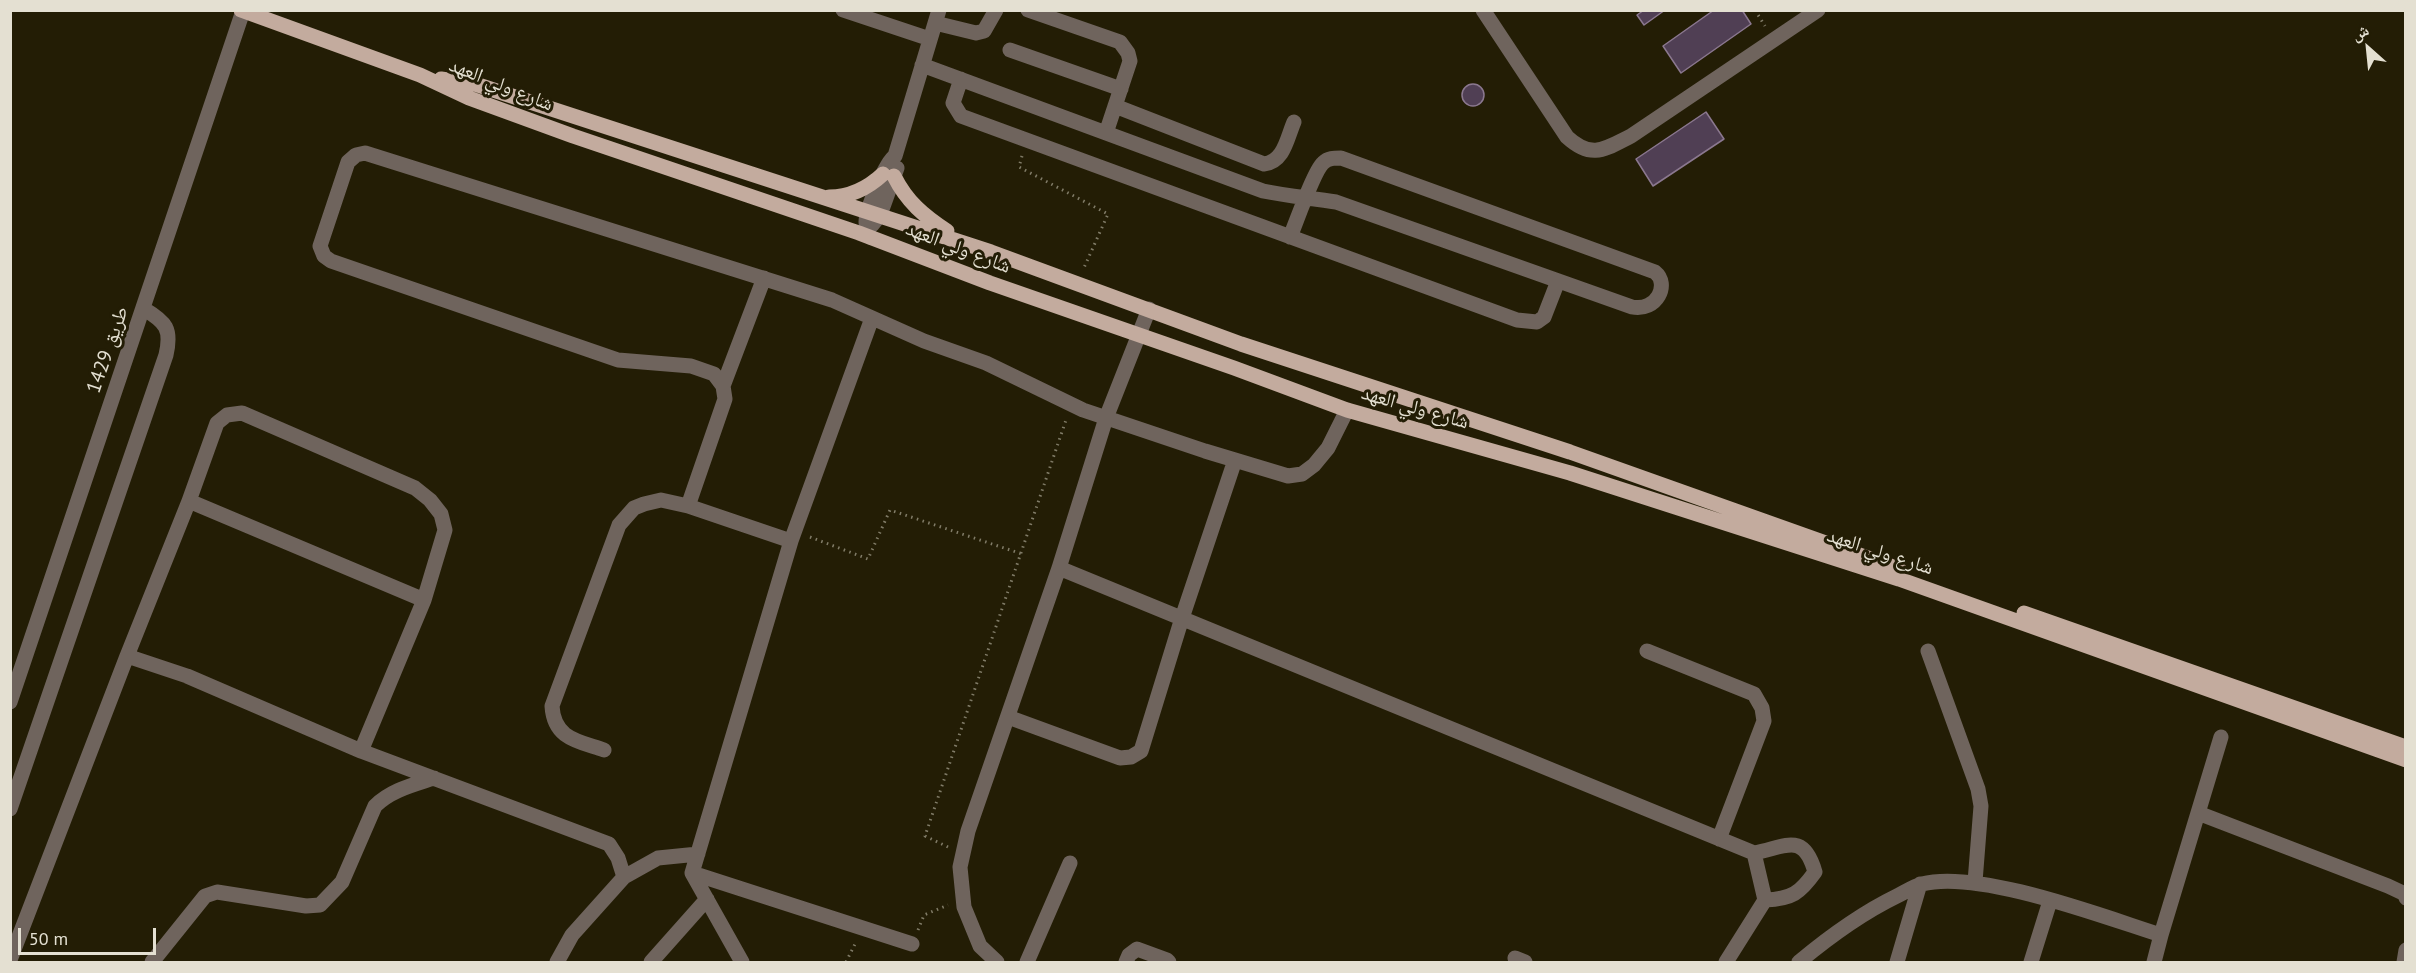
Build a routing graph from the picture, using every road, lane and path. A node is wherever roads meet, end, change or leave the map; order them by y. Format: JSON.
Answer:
{"nodes":[{"id":1,"x":843,"y":10,"type":"edge"},
{"id":2,"x":996,"y":10,"type":"edge"},
{"id":3,"x":1028,"y":10,"type":"edge"},
{"id":4,"x":1483,"y":10,"type":"edge"},
{"id":5,"x":1818,"y":10,"type":"edge"},
{"id":6,"x":242,"y":11,"type":"edge"},
{"id":7,"x":937,"y":17,"type":"edge"},
{"id":8,"x":930,"y":39,"type":"junction"},
{"id":9,"x":1010,"y":50,"type":"dead end"},
{"id":10,"x":922,"y":65,"type":"junction"},
{"id":11,"x":420,"y":75,"type":"junction"},
{"id":12,"x":961,"y":79,"type":"junction"},
{"id":13,"x":1121,"y":89,"type":"junction"},
{"id":14,"x":1115,"y":106,"type":"junction"},
{"id":15,"x":1294,"y":122,"type":"dead end"},
{"id":16,"x":1106,"y":133,"type":"junction"},
{"id":17,"x":1026,"y":140,"type":"junction"},
{"id":18,"x":888,"y":175,"type":"junction"},
{"id":19,"x":824,"y":197,"type":"junction"},
{"id":20,"x":1307,"y":197,"type":"junction"},
{"id":21,"x":875,"y":213,"type":"junction"},
{"id":22,"x":865,"y":233,"type":"junction"},
{"id":23,"x":1290,"y":237,"type":"junction"},
{"id":24,"x":965,"y":243,"type":"junction"},
{"id":25,"x":764,"y":278,"type":"junction"},
{"id":26,"x":1558,"y":281,"type":"junction"},
{"id":27,"x":1077,"y":283,"type":"junction"},
{"id":28,"x":144,"y":309,"type":"junction"},
{"id":29,"x":1149,"y":309,"type":"junction"},
{"id":30,"x":872,"y":318,"type":"junction"},
{"id":31,"x":1140,"y":335,"type":"junction"},
{"id":32,"x":723,"y":386,"type":"junction"},
{"id":33,"x":1071,"y":405,"type":"junction"},
{"id":34,"x":1347,"y":411,"type":"junction"},
{"id":35,"x":1106,"y":418,"type":"junction"},
{"id":36,"x":1235,"y":460,"type":"junction"},
{"id":37,"x":189,"y":501,"type":"junction"},
{"id":38,"x":688,"y":506,"type":"junction"},
{"id":39,"x":793,"y":536,"type":"junction"},
{"id":40,"x":1022,"y":554,"type":"junction"},
{"id":41,"x":1059,"y":568,"type":"junction"},
{"id":42,"x":424,"y":600,"type":"junction"},
{"id":43,"x":1182,"y":618,"type":"junction"},
{"id":44,"x":1647,"y":651,"type":"dead end"},
{"id":45,"x":1928,"y":651,"type":"dead end"},
{"id":46,"x":127,"y":656,"type":"junction"},
{"id":47,"x":10,"y":702,"type":"edge"},
{"id":48,"x":1008,"y":717,"type":"junction"},
{"id":49,"x":2221,"y":737,"type":"dead end"},
{"id":50,"x":2406,"y":747,"type":"edge"},
{"id":51,"x":604,"y":750,"type":"dead end"},
{"id":52,"x":361,"y":751,"type":"junction"},
{"id":53,"x":2406,"y":760,"type":"edge"},
{"id":54,"x":434,"y":778,"type":"junction"},
{"id":55,"x":10,"y":809,"type":"edge"},
{"id":56,"x":2198,"y":813,"type":"junction"},
{"id":57,"x":1719,"y":839,"type":"junction"},
{"id":58,"x":1754,"y":853,"type":"junction"},
{"id":59,"x":698,"y":854,"type":"junction"},
{"id":60,"x":963,"y":854,"type":"junction"},
{"id":61,"x":1070,"y":863,"type":"dead end"},
{"id":62,"x":692,"y":873,"type":"junction"},
{"id":63,"x":624,"y":877,"type":"junction"},
{"id":64,"x":1975,"y":882,"type":"junction"},
{"id":65,"x":1920,"y":884,"type":"junction"},
{"id":66,"x":963,"y":898,"type":"junction"},
{"id":67,"x":2406,"y":898,"type":"edge"},
{"id":68,"x":707,"y":899,"type":"junction"},
{"id":69,"x":1765,"y":900,"type":"junction"},
{"id":70,"x":2050,"y":901,"type":"junction"},
{"id":71,"x":862,"y":928,"type":"junction"},
{"id":72,"x":2161,"y":935,"type":"junction"},
{"id":73,"x":912,"y":944,"type":"joint"},
{"id":74,"x":2406,"y":950,"type":"edge"},
{"id":75,"x":10,"y":960,"type":"edge"},
{"id":76,"x":152,"y":963,"type":"edge"},
{"id":77,"x":557,"y":963,"type":"edge"},
{"id":78,"x":651,"y":963,"type":"edge"},
{"id":79,"x":742,"y":963,"type":"edge"},
{"id":80,"x":846,"y":963,"type":"edge"},
{"id":81,"x":997,"y":963,"type":"edge"},
{"id":82,"x":1027,"y":963,"type":"edge"},
{"id":83,"x":1126,"y":963,"type":"edge"},
{"id":84,"x":1169,"y":963,"type":"edge"},
{"id":85,"x":1726,"y":963,"type":"edge"},
{"id":86,"x":1799,"y":963,"type":"edge"},
{"id":87,"x":1897,"y":963,"type":"edge"},
{"id":88,"x":2031,"y":963,"type":"edge"},
{"id":89,"x":2154,"y":963,"type":"edge"},
{"id":90,"x":2404,"y":963,"type":"edge"}],
"edges":[{"from":1,"to":8,"type":"street"},
{"from":2,"to":7,"type":"street"},
{"from":3,"to":13,"type":"street"},
{"from":4,"to":5,"type":"street"},
{"from":6,"to":11,"type":"main road","name":"شارع ولي العهد"},
{"from":6,"to":28,"type":"street","name":"طريق 1429"},
{"from":7,"to":8,"type":"street"},
{"from":8,"to":10,"type":"street"},
{"from":9,"to":13,"type":"street"},
{"from":10,"to":12,"type":"street"},
{"from":10,"to":18,"type":"street"},
{"from":11,"to":19,"type":"main road","name":"شارع ولي العهد"},
{"from":11,"to":22,"type":"main road","name":"شارع ولي العهد"},
{"from":12,"to":16,"type":"street"},
{"from":12,"to":17,"type":"street"},
{"from":13,"to":14,"type":"street"},
{"from":14,"to":15,"type":"street"},
{"from":14,"to":16,"type":"street"},
{"from":16,"to":20,"type":"street"},
{"from":17,"to":23,"type":"street"},
{"from":17,"to":27,"type":"path"},
{"from":18,"to":19,"type":"main road"},
{"from":18,"to":21,"type":"street"},
{"from":18,"to":24,"type":"main road"},
{"from":19,"to":21,"type":"main road","name":"شارع ولي العهد"},
{"from":20,"to":23,"type":"street"},
{"from":20,"to":26,"type":"street"},
{"from":20,"to":26,"type":"street"},
{"from":21,"to":22,"type":"street"},
{"from":21,"to":24,"type":"main road","name":"شارع ولي العهد"},
{"from":22,"to":31,"type":"main road","name":"شارع ولي العهد"},
{"from":23,"to":26,"type":"street"},
{"from":24,"to":27,"type":"main road","name":"شارع ولي العهد"},
{"from":25,"to":30,"type":"street"},
{"from":25,"to":32,"type":"street"},
{"from":25,"to":32,"type":"street"},
{"from":27,"to":29,"type":"main road","name":"شارع ولي العهد"},
{"from":28,"to":47,"type":"street","name":"طريق 1429"},
{"from":28,"to":55,"type":"street"},
{"from":29,"to":31,"type":"street"},
{"from":29,"to":50,"type":"main road","name":"شارع ولي العهد"},
{"from":30,"to":33,"type":"street"},
{"from":30,"to":39,"type":"street"},
{"from":31,"to":34,"type":"main road","name":"شارع ولي العهد"},
{"from":31,"to":35,"type":"street"},
{"from":32,"to":38,"type":"street"},
{"from":33,"to":35,"type":"street"},
{"from":33,"to":40,"type":"path"},
{"from":34,"to":36,"type":"street"},
{"from":34,"to":53,"type":"main road","name":"شارع ولي العهد"},
{"from":35,"to":36,"type":"street"},
{"from":35,"to":41,"type":"street"},
{"from":36,"to":43,"type":"street"},
{"from":37,"to":42,"type":"street"},
{"from":37,"to":42,"type":"street"},
{"from":37,"to":46,"type":"street"},
{"from":38,"to":39,"type":"street"},
{"from":38,"to":51,"type":"street"},
{"from":39,"to":40,"type":"path"},
{"from":39,"to":59,"type":"street"},
{"from":40,"to":60,"type":"path"},
{"from":41,"to":43,"type":"street"},
{"from":41,"to":48,"type":"street"},
{"from":42,"to":52,"type":"street"},
{"from":43,"to":48,"type":"street"},
{"from":43,"to":57,"type":"street"},
{"from":44,"to":57,"type":"street"},
{"from":45,"to":64,"type":"street"},
{"from":46,"to":52,"type":"street"},
{"from":46,"to":75,"type":"street"},
{"from":48,"to":60,"type":"street"},
{"from":49,"to":56,"type":"street"},
{"from":52,"to":54,"type":"street"},
{"from":54,"to":63,"type":"street"},
{"from":54,"to":76,"type":"street"},
{"from":56,"to":67,"type":"street"},
{"from":56,"to":72,"type":"street"},
{"from":57,"to":58,"type":"street"},
{"from":58,"to":69,"type":"street"},
{"from":58,"to":69,"type":"street"},
{"from":59,"to":62,"type":"street"},
{"from":59,"to":63,"type":"street"},
{"from":60,"to":66,"type":"street"},
{"from":61,"to":82,"type":"street"},
{"from":62,"to":68,"type":"street"},
{"from":62,"to":71,"type":"street"},
{"from":63,"to":77,"type":"street"},
{"from":64,"to":65,"type":"street"},
{"from":64,"to":70,"type":"street"},
{"from":65,"to":86,"type":"street"},
{"from":65,"to":87,"type":"street"},
{"from":66,"to":73,"type":"path"},
{"from":66,"to":81,"type":"street"},
{"from":68,"to":78,"type":"street"},
{"from":68,"to":79,"type":"street"},
{"from":69,"to":85,"type":"street"},
{"from":70,"to":72,"type":"street"},
{"from":70,"to":88,"type":"street"},
{"from":71,"to":73,"type":"street"},
{"from":71,"to":80,"type":"path"},
{"from":72,"to":89,"type":"street"},
{"from":74,"to":90,"type":"street"},
{"from":83,"to":84,"type":"street"}]}
